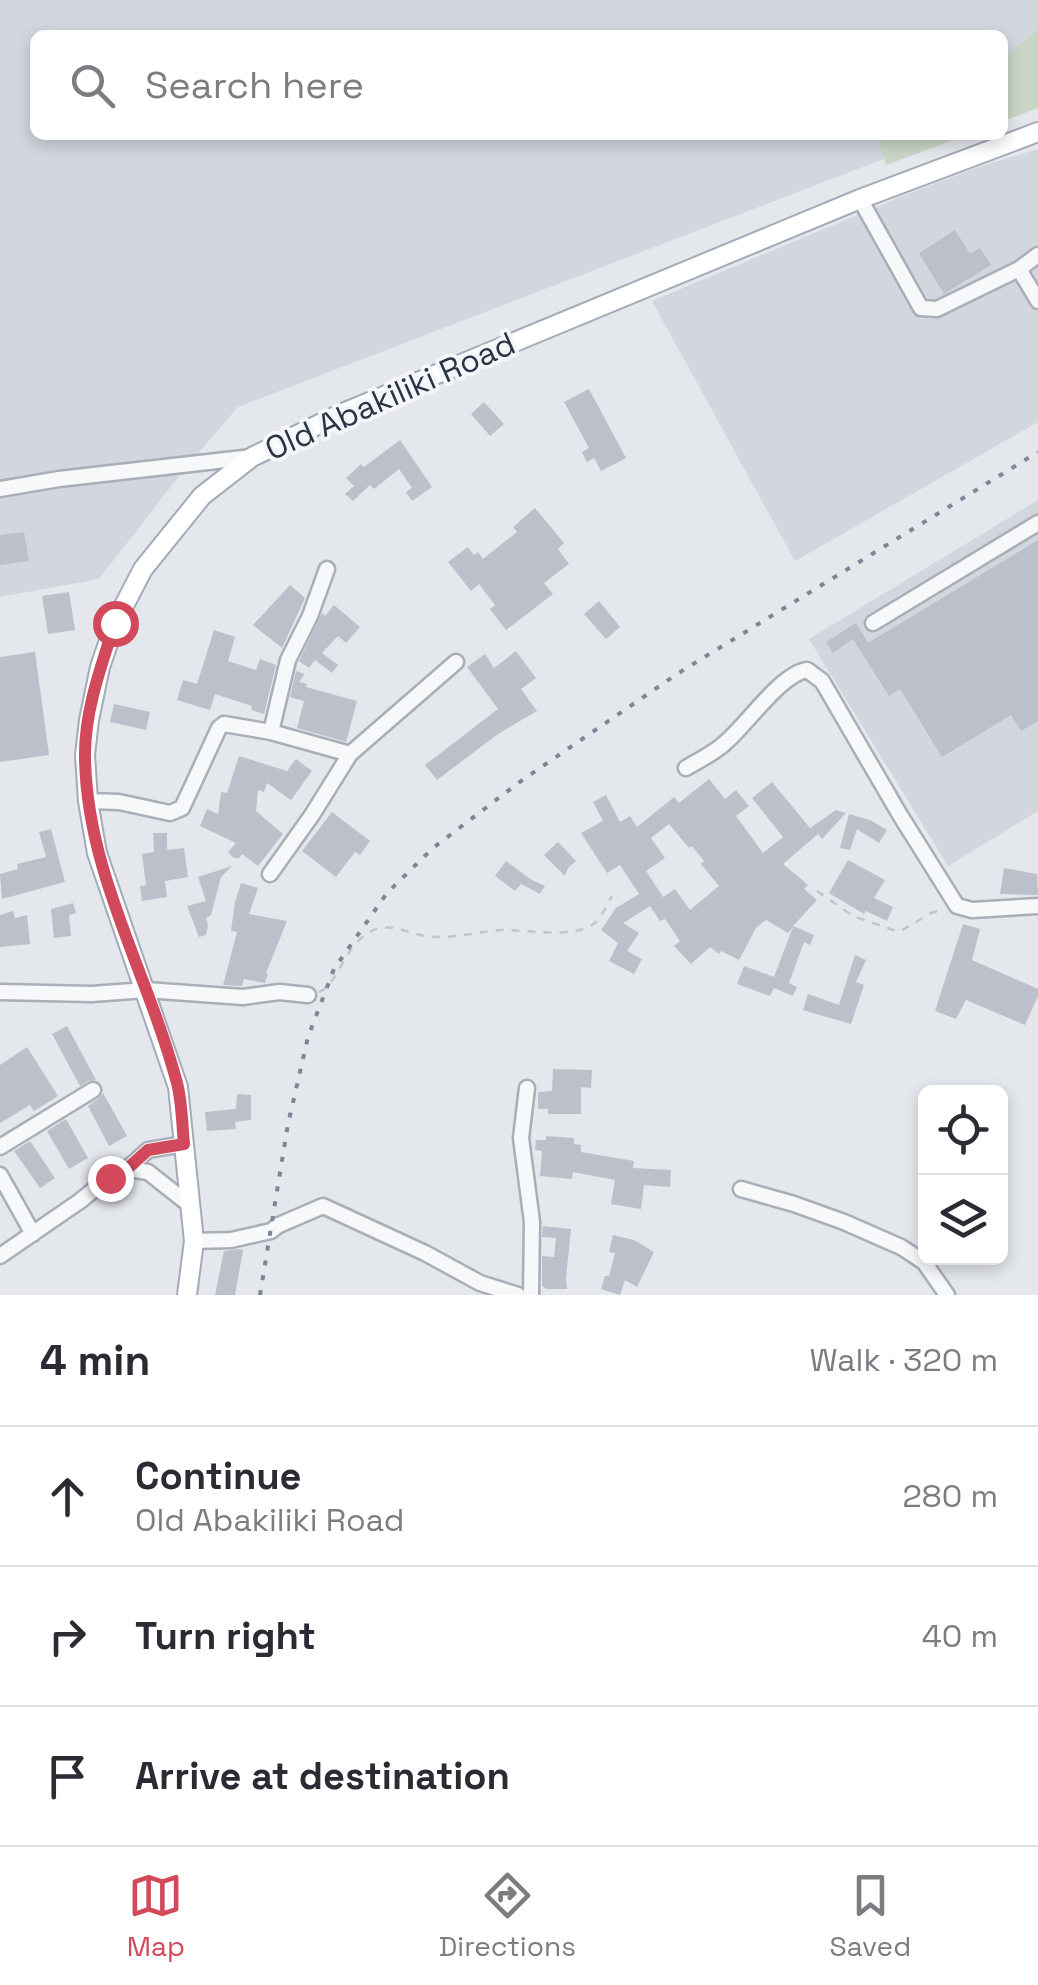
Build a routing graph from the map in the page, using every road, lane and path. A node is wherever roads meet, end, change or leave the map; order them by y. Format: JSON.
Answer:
{"nodes":[{"id":1,"x":1038,"y":132,"type":"edge"},
{"id":2,"x":860,"y":199,"type":"junction"},
{"id":3,"x":1038,"y":255,"type":"edge"},
{"id":4,"x":1018,"y":269,"type":"junction"},
{"id":5,"x":1038,"y":301,"type":"edge"},
{"id":6,"x":252,"y":457,"type":"junction"},
{"id":7,"x":0,"y":489,"type":"edge"},
{"id":8,"x":1038,"y":523,"type":"edge"},
{"id":9,"x":327,"y":570,"type":"dead end"},
{"id":10,"x":873,"y":622,"type":"dead end"},
{"id":11,"x":456,"y":662,"type":"dead end"},
{"id":12,"x":271,"y":732,"type":"junction"},
{"id":13,"x":350,"y":754,"type":"junction"},
{"id":14,"x":686,"y":768,"type":"dead end"},
{"id":15,"x":88,"y":801,"type":"junction"},
{"id":16,"x":270,"y":874,"type":"dead end"},
{"id":17,"x":817,"y":890,"type":"dead end"},
{"id":18,"x":612,"y":896,"type":"dead end"},
{"id":19,"x":958,"y":906,"type":"junction"},
{"id":20,"x":1038,"y":906,"type":"edge"},
{"id":21,"x":146,"y":990,"type":"junction"},
{"id":22,"x":0,"y":992,"type":"edge"},
{"id":23,"x":308,"y":996,"type":"joint"},
{"id":24,"x":527,"y":1088,"type":"dead end"},
{"id":25,"x":93,"y":1090,"type":"dead end"},
{"id":26,"x":184,"y":1144,"type":"junction"},
{"id":27,"x":0,"y":1147,"type":"edge"},
{"id":28,"x":127,"y":1169,"type":"junction"},
{"id":29,"x":0,"y":1175,"type":"edge"},
{"id":30,"x":741,"y":1189,"type":"dead end"},
{"id":31,"x":191,"y":1206,"type":"junction"},
{"id":32,"x":34,"y":1234,"type":"junction"},
{"id":33,"x":194,"y":1241,"type":"junction"},
{"id":34,"x":0,"y":1256,"type":"edge"},
{"id":35,"x":187,"y":1295,"type":"edge"},
{"id":36,"x":518,"y":1295,"type":"edge"},
{"id":37,"x":531,"y":1295,"type":"edge"},
{"id":38,"x":947,"y":1295,"type":"edge"}],
"edges":[{"from":1,"to":2,"type":"main road","name":"Old Abakiliki Road"},
{"from":2,"to":4,"type":"street"},
{"from":2,"to":6,"type":"main road","name":"Old Abakiliki Road"},
{"from":3,"to":4,"type":"street"},
{"from":4,"to":5,"type":"street"},
{"from":6,"to":7,"type":"street"},
{"from":6,"to":15,"type":"main road","name":"Old Abakiliki Road"},
{"from":8,"to":10,"type":"street"},
{"from":9,"to":12,"type":"street"},
{"from":11,"to":13,"type":"street"},
{"from":12,"to":13,"type":"street"},
{"from":12,"to":15,"type":"street"},
{"from":13,"to":16,"type":"street"},
{"from":14,"to":19,"type":"street"},
{"from":15,"to":21,"type":"main road","name":"Old Abakiliki Road"},
{"from":17,"to":19,"type":"path"},
{"from":18,"to":23,"type":"path"},
{"from":19,"to":20,"type":"street"},
{"from":21,"to":22,"type":"street"},
{"from":21,"to":23,"type":"street"},
{"from":21,"to":26,"type":"main road","name":"Old Abakiliki Road"},
{"from":24,"to":37,"type":"street"},
{"from":25,"to":27,"type":"street"},
{"from":26,"to":28,"type":"street"},
{"from":26,"to":31,"type":"main road","name":"Old Abakiliki Road"},
{"from":28,"to":31,"type":"street"},
{"from":28,"to":32,"type":"street"},
{"from":29,"to":32,"type":"street"},
{"from":30,"to":38,"type":"street"},
{"from":31,"to":33,"type":"main road","name":"Old Abakiliki Road"},
{"from":32,"to":34,"type":"street"},
{"from":33,"to":35,"type":"main road","name":"Old Abakiliki Road"},
{"from":33,"to":36,"type":"street"}]}
